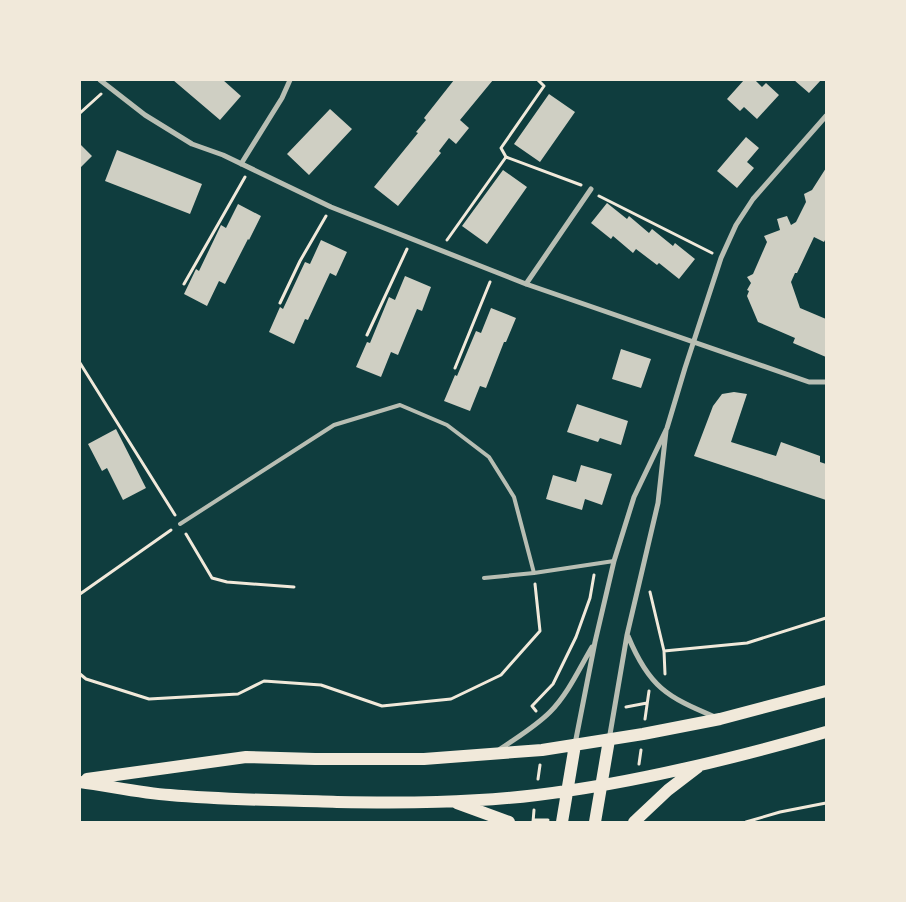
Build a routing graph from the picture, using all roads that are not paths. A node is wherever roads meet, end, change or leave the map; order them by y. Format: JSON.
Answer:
{"nodes":[{"id":1,"x":100,"y":80,"type":"edge"},
{"id":2,"x":290,"y":80,"type":"edge"},
{"id":3,"x":826,"y":116,"type":"edge"},
{"id":4,"x":241,"y":164,"type":"junction"},
{"id":5,"x":590,"y":190,"type":"road end"},
{"id":6,"x":526,"y":284,"type":"junction"},
{"id":7,"x":693,"y":342,"type":"junction"},
{"id":8,"x":826,"y":382,"type":"edge"},
{"id":9,"x":667,"y":428,"type":"junction"},
{"id":10,"x":180,"y":524,"type":"road end"},
{"id":11,"x":614,"y":561,"type":"junction"},
{"id":12,"x":534,"y":573,"type":"junction"},
{"id":13,"x":484,"y":578,"type":"dead end"},
{"id":14,"x":627,"y":635,"type":"junction"},
{"id":15,"x":595,"y":642,"type":"junction"},
{"id":16,"x":826,"y":691,"type":"edge"},
{"id":17,"x":720,"y":719,"type":"junction"},
{"id":18,"x":826,"y":732,"type":"edge"},
{"id":19,"x":608,"y":740,"type":"junction"},
{"id":20,"x":575,"y":745,"type":"junction"},
{"id":21,"x":492,"y":754,"type":"junction"},
{"id":22,"x":703,"y":764,"type":"junction"},
{"id":23,"x":80,"y":781,"type":"edge"},
{"id":24,"x":601,"y":786,"type":"junction"},
{"id":25,"x":567,"y":791,"type":"junction"},
{"id":26,"x":452,"y":801,"type":"junction"},
{"id":27,"x":557,"y":821,"type":"edge"},
{"id":28,"x":509,"y":822,"type":"edge"},
{"id":29,"x":595,"y":822,"type":"edge"},
{"id":30,"x":634,"y":822,"type":"edge"}],
"edges":[{"from":1,"to":4,"type":"street"},
{"from":2,"to":4,"type":"street"},
{"from":3,"to":7,"type":"street"},
{"from":4,"to":6,"type":"street"},
{"from":5,"to":6,"type":"street"},
{"from":6,"to":7,"type":"street"},
{"from":7,"to":8,"type":"street"},
{"from":7,"to":9,"type":"street"},
{"from":9,"to":11,"type":"street"},
{"from":9,"to":14,"type":"street"},
{"from":10,"to":12,"type":"lane"},
{"from":11,"to":12,"type":"lane"},
{"from":11,"to":15,"type":"street"},
{"from":12,"to":13,"type":"lane"},
{"from":14,"to":17,"type":"street"},
{"from":14,"to":19,"type":"street"},
{"from":15,"to":20,"type":"street"},
{"from":15,"to":21,"type":"street"},
{"from":16,"to":17,"type":"main road"},
{"from":17,"to":19,"type":"main road"},
{"from":18,"to":22,"type":"main road"},
{"from":19,"to":20,"type":"main road"},
{"from":19,"to":24,"type":"main road"},
{"from":20,"to":21,"type":"main road"},
{"from":20,"to":25,"type":"main road"},
{"from":21,"to":23,"type":"main road"},
{"from":22,"to":24,"type":"main road"},
{"from":22,"to":30,"type":"main road"},
{"from":23,"to":26,"type":"main road"},
{"from":24,"to":25,"type":"main road"},
{"from":24,"to":29,"type":"main road"},
{"from":25,"to":26,"type":"main road"},
{"from":25,"to":27,"type":"main road"},
{"from":26,"to":28,"type":"main road"}]}
